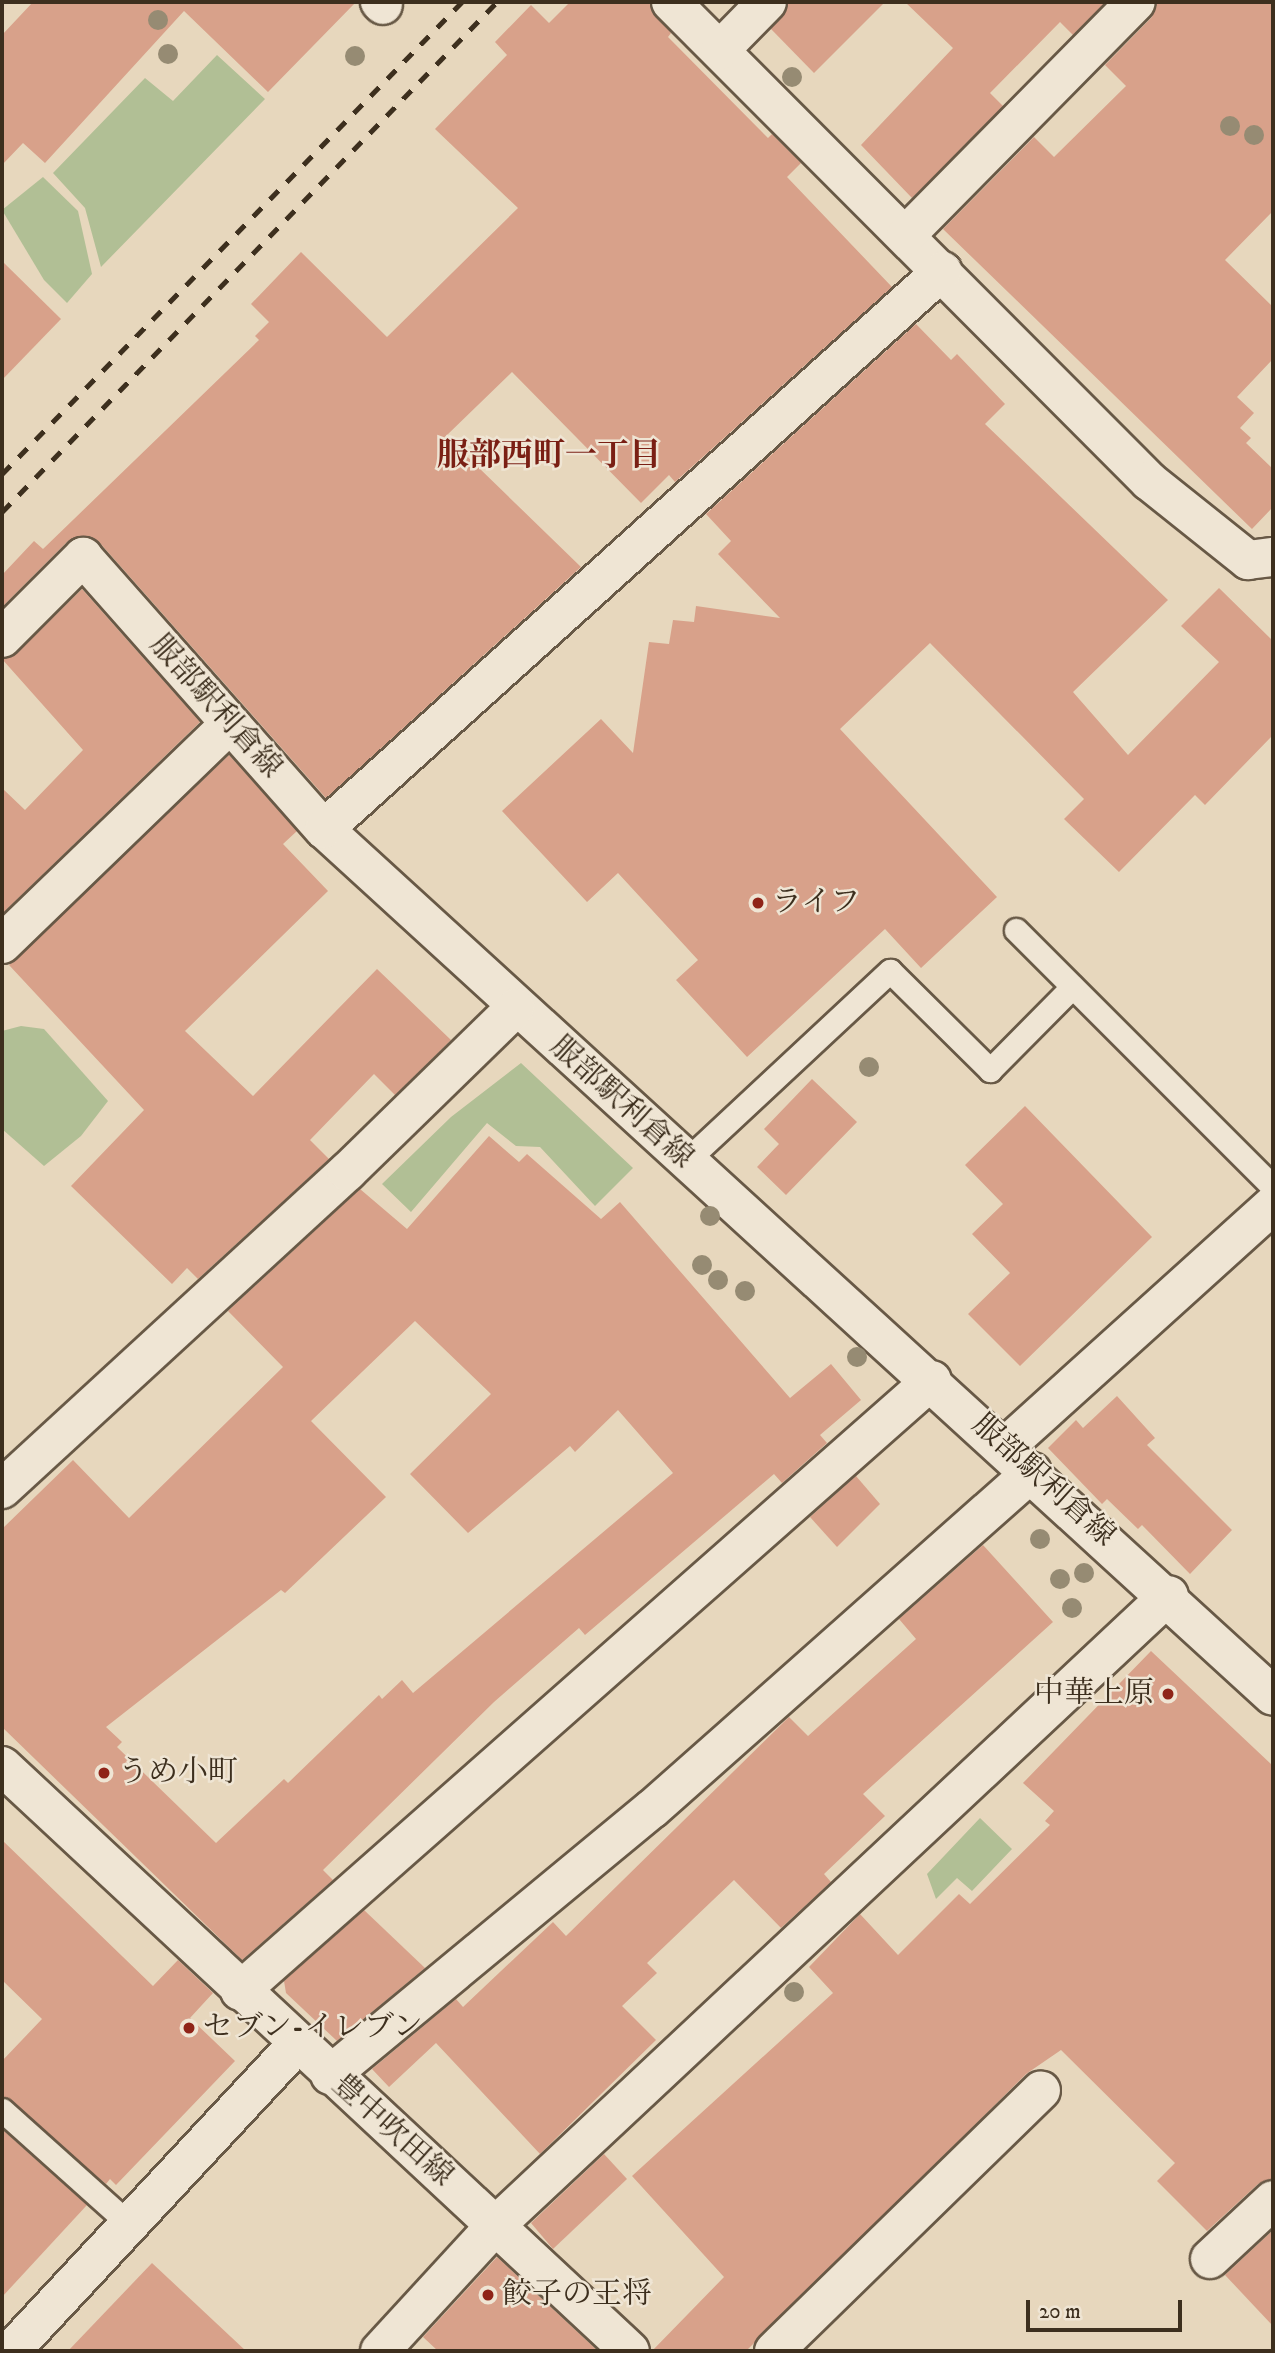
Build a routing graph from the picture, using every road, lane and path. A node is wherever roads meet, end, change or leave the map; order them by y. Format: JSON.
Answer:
{"nodes":[{"id":1,"x":671,"y":2,"type":"edge"},
{"id":2,"x":767,"y":2,"type":"edge"},
{"id":3,"x":1136,"y":2,"type":"edge"},
{"id":4,"x":720,"y":50,"type":"junction"},
{"id":5,"x":906,"y":234,"type":"junction"},
{"id":6,"x":942,"y":271,"type":"junction"},
{"id":7,"x":1273,"y":557,"type":"edge"},
{"id":8,"x":2,"y":638,"type":"edge"},
{"id":9,"x":229,"y":724,"type":"junction"},
{"id":10,"x":324,"y":829,"type":"junction"},
{"id":11,"x":1016,"y":930,"type":"dead end"},
{"id":12,"x":2,"y":944,"type":"edge"},
{"id":13,"x":1072,"y":987,"type":"junction"},
{"id":14,"x":515,"y":1008,"type":"junction"},
{"id":15,"x":686,"y":1161,"type":"junction"},
{"id":16,"x":1273,"y":1187,"type":"edge"},
{"id":17,"x":1273,"y":1205,"type":"edge"},
{"id":18,"x":932,"y":1380,"type":"junction"},
{"id":19,"x":1019,"y":1459,"type":"junction"},
{"id":20,"x":2,"y":1489,"type":"edge"},
{"id":21,"x":1170,"y":1595,"type":"junction"},
{"id":22,"x":1273,"y":1696,"type":"edge"},
{"id":23,"x":2,"y":1766,"type":"edge"},
{"id":24,"x":240,"y":1991,"type":"junction"},
{"id":25,"x":296,"y":2045,"type":"junction"},
{"id":26,"x":330,"y":2075,"type":"junction"},
{"id":27,"x":1041,"y":2090,"type":"dead end"},
{"id":28,"x":2,"y":2110,"type":"edge"},
{"id":29,"x":1273,"y":2200,"type":"edge"},
{"id":30,"x":130,"y":2225,"type":"junction"},
{"id":31,"x":495,"y":2226,"type":"junction"},
{"id":32,"x":1210,"y":2259,"type":"dead end"},
{"id":33,"x":11,"y":2351,"type":"edge"},
{"id":34,"x":380,"y":2351,"type":"edge"},
{"id":35,"x":630,"y":2351,"type":"edge"},
{"id":36,"x":774,"y":2351,"type":"edge"}],
"edges":[{"from":1,"to":4,"type":"street"},
{"from":2,"to":4,"type":"street"},
{"from":3,"to":5,"type":"street"},
{"from":4,"to":5,"type":"street"},
{"from":5,"to":6,"type":"street"},
{"from":6,"to":7,"type":"street"},
{"from":6,"to":10,"type":"street"},
{"from":8,"to":9,"type":"street","name":"服部駅利倉線"},
{"from":9,"to":10,"type":"street","name":"服部駅利倉線"},
{"from":9,"to":12,"type":"street"},
{"from":10,"to":14,"type":"street","name":"服部駅利倉線"},
{"from":11,"to":13,"type":"lane"},
{"from":13,"to":15,"type":"lane"},
{"from":13,"to":16,"type":"lane"},
{"from":14,"to":15,"type":"street","name":"服部駅利倉線"},
{"from":14,"to":20,"type":"street"},
{"from":15,"to":18,"type":"street","name":"服部駅利倉線"},
{"from":17,"to":19,"type":"street"},
{"from":18,"to":19,"type":"street","name":"服部駅利倉線"},
{"from":18,"to":24,"type":"street"},
{"from":19,"to":21,"type":"street","name":"服部駅利倉線"},
{"from":19,"to":26,"type":"street"},
{"from":21,"to":22,"type":"street","name":"服部駅利倉線"},
{"from":21,"to":31,"type":"street"},
{"from":23,"to":24,"type":"street","name":"豊中吹田線"},
{"from":24,"to":25,"type":"street","name":"豊中吹田線"},
{"from":25,"to":26,"type":"street","name":"豊中吹田線"},
{"from":25,"to":30,"type":"street"},
{"from":26,"to":31,"type":"street","name":"豊中吹田線"},
{"from":27,"to":36,"type":"street"},
{"from":28,"to":30,"type":"lane"},
{"from":29,"to":32,"type":"street"},
{"from":30,"to":33,"type":"street"},
{"from":31,"to":34,"type":"street"},
{"from":31,"to":35,"type":"street","name":"豊中吹田線"}]}
